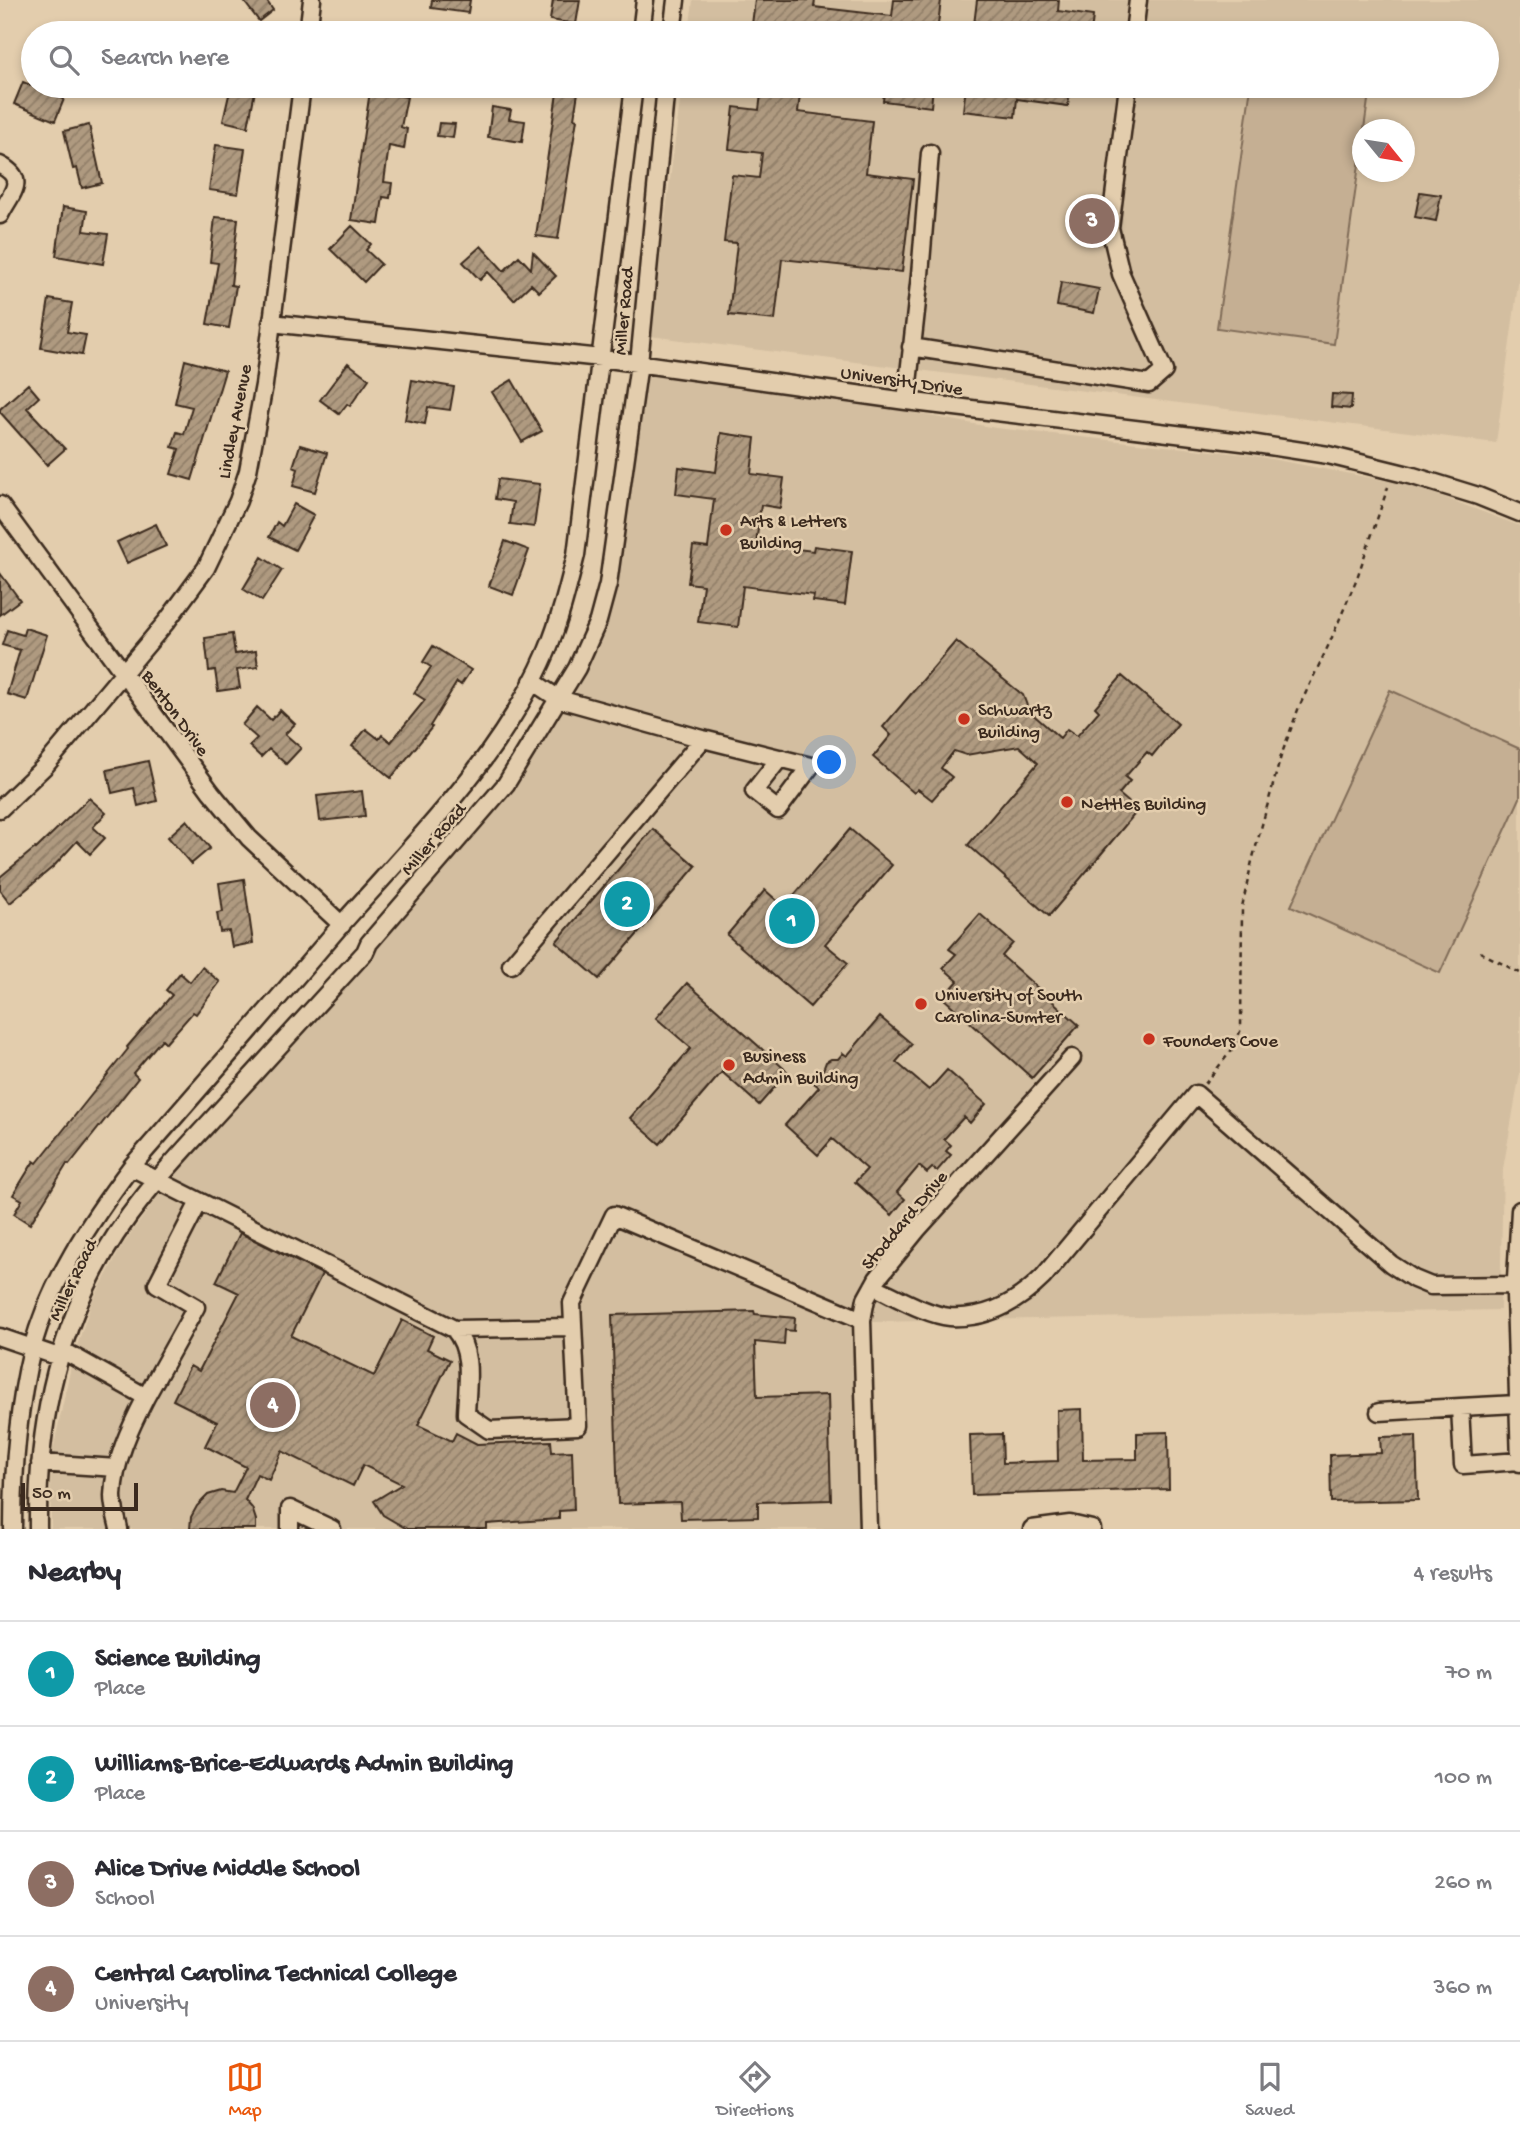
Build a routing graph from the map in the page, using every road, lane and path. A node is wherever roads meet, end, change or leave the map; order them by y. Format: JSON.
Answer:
{"nodes":[{"id":1,"x":312,"y":0,"type":"edge"},
{"id":2,"x":645,"y":0,"type":"edge"},
{"id":3,"x":676,"y":0,"type":"edge"},
{"id":4,"x":1138,"y":0,"type":"edge"},
{"id":5,"x":309,"y":21,"type":"edge"},
{"id":6,"x":642,"y":21,"type":"edge"},
{"id":7,"x":673,"y":21,"type":"edge"},
{"id":8,"x":1135,"y":21,"type":"edge"},
{"id":9,"x":300,"y":98,"type":"edge"},
{"id":10,"x":633,"y":98,"type":"edge"},
{"id":11,"x":665,"y":98,"type":"edge"},
{"id":12,"x":1126,"y":98,"type":"edge"},
{"id":13,"x":930,"y":153,"type":"dead end"},
{"id":14,"x":0,"y":165,"type":"edge"},
{"id":15,"x":0,"y":215,"type":"edge"},
{"id":16,"x":271,"y":323,"type":"junction"},
{"id":17,"x":911,"y":347,"type":"junction"},
{"id":18,"x":601,"y":358,"type":"junction"},
{"id":19,"x":639,"y":363,"type":"junction"},
{"id":20,"x":906,"y":401,"type":"junction"},
{"id":21,"x":1391,"y":470,"type":"junction"},
{"id":22,"x":0,"y":505,"type":"edge"},
{"id":23,"x":1520,"y":513,"type":"edge"},
{"id":24,"x":122,"y":673,"type":"junction"},
{"id":25,"x":532,"y":681,"type":"junction"},
{"id":26,"x":559,"y":699,"type":"junction"},
{"id":27,"x":703,"y":739,"type":"junction"},
{"id":28,"x":780,"y":758,"type":"dead end"},
{"id":29,"x":0,"y":809,"type":"edge"},
{"id":30,"x":342,"y":925,"type":"junction"},
{"id":31,"x":1480,"y":952,"type":"dead end"},
{"id":32,"x":511,"y":965,"type":"dead end"},
{"id":33,"x":1520,"y":973,"type":"edge"},
{"id":34,"x":1072,"y":1058,"type":"dead end"},
{"id":35,"x":1196,"y":1094,"type":"junction"},
{"id":36,"x":131,"y":1167,"type":"junction"},
{"id":37,"x":156,"y":1181,"type":"junction"},
{"id":38,"x":199,"y":1202,"type":"junction"},
{"id":39,"x":1520,"y":1210,"type":"edge"},
{"id":40,"x":1516,"y":1285,"type":"junction"},
{"id":41,"x":873,"y":1286,"type":"junction"},
{"id":42,"x":862,"y":1321,"type":"junction"},
{"id":43,"x":572,"y":1327,"type":"junction"},
{"id":44,"x":454,"y":1329,"type":"junction"},
{"id":45,"x":0,"y":1337,"type":"edge"},
{"id":46,"x":33,"y":1346,"type":"junction"},
{"id":47,"x":61,"y":1354,"type":"junction"},
{"id":48,"x":146,"y":1397,"type":"junction"},
{"id":49,"x":1517,"y":1404,"type":"junction"},
{"id":50,"x":1460,"y":1407,"type":"junction"},
{"id":51,"x":1379,"y":1412,"type":"dead end"},
{"id":52,"x":1520,"y":1462,"type":"edge"},
{"id":53,"x":8,"y":1467,"type":"edge"},
{"id":54,"x":40,"y":1467,"type":"junction"},
{"id":55,"x":117,"y":1468,"type":"junction"},
{"id":56,"x":7,"y":1499,"type":"edge"},
{"id":57,"x":37,"y":1499,"type":"junction"},
{"id":58,"x":13,"y":1529,"type":"edge"},
{"id":59,"x":38,"y":1529,"type":"edge"},
{"id":60,"x":120,"y":1529,"type":"edge"},
{"id":61,"x":290,"y":1529,"type":"edge"},
{"id":62,"x":332,"y":1529,"type":"edge"},
{"id":63,"x":868,"y":1529,"type":"edge"},
{"id":64,"x":1032,"y":1529,"type":"edge"},
{"id":65,"x":1092,"y":1529,"type":"edge"}],
"edges":[{"from":1,"to":5,"type":"street"},
{"from":2,"to":6,"type":"street"},
{"from":3,"to":7,"type":"street"},
{"from":4,"to":8,"type":"street"},
{"from":9,"to":16,"type":"street","name":"Lindley Avenue"},
{"from":10,"to":18,"type":"street","name":"Miller Road"},
{"from":11,"to":19,"type":"street","name":"Miller Road"},
{"from":12,"to":17,"type":"street"},
{"from":13,"to":17,"type":"street"},
{"from":14,"to":15,"type":"street"},
{"from":16,"to":18,"type":"street","name":"University Drive"},
{"from":16,"to":24,"type":"street","name":"Lindley Avenue"},
{"from":17,"to":20,"type":"street"},
{"from":18,"to":19,"type":"street","name":"University Drive"},
{"from":18,"to":25,"type":"street","name":"Miller Road"},
{"from":19,"to":20,"type":"street","name":"University Drive"},
{"from":19,"to":26,"type":"street","name":"Miller Road"},
{"from":20,"to":21,"type":"street","name":"University Drive"},
{"from":21,"to":23,"type":"street","name":"University Drive"},
{"from":21,"to":35,"type":"path"},
{"from":22,"to":24,"type":"street","name":"Benton Drive"},
{"from":24,"to":29,"type":"street","name":"Lindley Avenue"},
{"from":24,"to":30,"type":"street","name":"Benton Drive"},
{"from":25,"to":26,"type":"street"},
{"from":25,"to":30,"type":"street","name":"Miller Road"},
{"from":26,"to":27,"type":"street"},
{"from":26,"to":37,"type":"street","name":"Miller Road"},
{"from":27,"to":28,"type":"street"},
{"from":27,"to":32,"type":"street"},
{"from":30,"to":36,"type":"street","name":"Miller Road"},
{"from":31,"to":33,"type":"path"},
{"from":34,"to":41,"type":"street","name":"Stoddard Drive"},
{"from":35,"to":40,"type":"street"},
{"from":35,"to":41,"type":"street"},
{"from":36,"to":37,"type":"street"},
{"from":36,"to":46,"type":"street","name":"Miller Road"},
{"from":37,"to":38,"type":"street"},
{"from":37,"to":47,"type":"street","name":"Miller Road"},
{"from":38,"to":44,"type":"street"},
{"from":38,"to":48,"type":"street"},
{"from":39,"to":40,"type":"street"},
{"from":40,"to":49,"type":"street"},
{"from":41,"to":42,"type":"street","name":"Stoddard Drive"},
{"from":42,"to":43,"type":"street"},
{"from":42,"to":63,"type":"street","name":"Stoddard Drive"},
{"from":43,"to":44,"type":"street"},
{"from":43,"to":44,"type":"street"},
{"from":45,"to":46,"type":"street"},
{"from":46,"to":47,"type":"street"},
{"from":46,"to":53,"type":"street","name":"Miller Road"},
{"from":47,"to":48,"type":"street"},
{"from":47,"to":54,"type":"street","name":"Miller Road"},
{"from":48,"to":55,"type":"street"},
{"from":49,"to":50,"type":"street"},
{"from":49,"to":52,"type":"street"},
{"from":50,"to":51,"type":"street"},
{"from":50,"to":52,"type":"street"},
{"from":53,"to":54,"type":"street"},
{"from":53,"to":56,"type":"street","name":"Miller Road"},
{"from":54,"to":55,"type":"street"},
{"from":54,"to":57,"type":"street","name":"Miller Road"},
{"from":55,"to":60,"type":"street"},
{"from":56,"to":57,"type":"street"},
{"from":56,"to":58,"type":"street","name":"Miller Road"},
{"from":57,"to":59,"type":"street","name":"Miller Road"},
{"from":61,"to":62,"type":"street"},
{"from":64,"to":65,"type":"street"}]}
